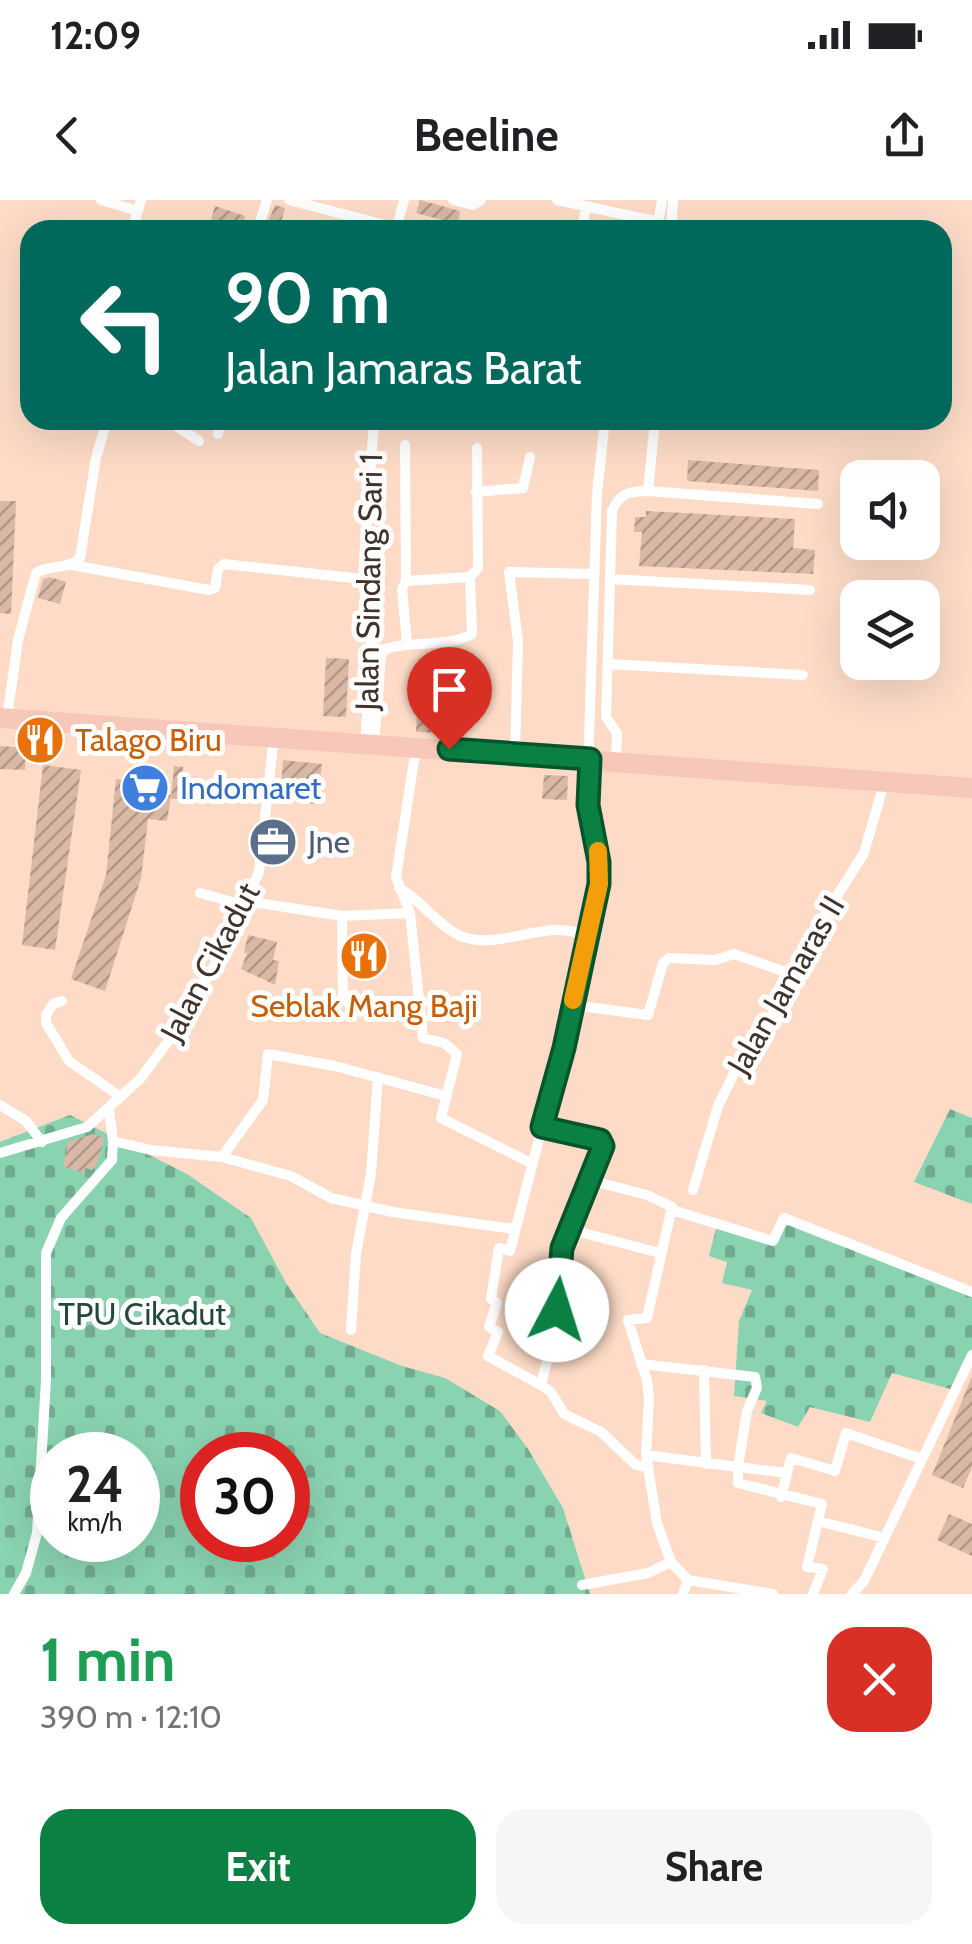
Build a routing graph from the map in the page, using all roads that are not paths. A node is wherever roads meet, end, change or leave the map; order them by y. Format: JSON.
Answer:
{"nodes":[{"id":1,"x":101,"y":200,"type":"edge"},
{"id":2,"x":289,"y":200,"type":"edge"},
{"id":3,"x":453,"y":200,"type":"edge"},
{"id":4,"x":481,"y":200,"type":"edge"},
{"id":5,"x":557,"y":200,"type":"edge"},
{"id":6,"x":139,"y":206,"type":"edge"},
{"id":7,"x":586,"y":206,"type":"junction"},
{"id":8,"x":364,"y":220,"type":"edge"},
{"id":9,"x":584,"y":220,"type":"edge"},
{"id":10,"x":636,"y":220,"type":"edge"},
{"id":11,"x":104,"y":430,"type":"edge"},
{"id":12,"x":182,"y":430,"type":"edge"},
{"id":13,"x":219,"y":430,"type":"edge"},
{"id":14,"x":373,"y":430,"type":"edge"},
{"id":15,"x":604,"y":430,"type":"edge"},
{"id":16,"x":654,"y":430,"type":"edge"},
{"id":17,"x":218,"y":434,"type":"dead end"},
{"id":18,"x":199,"y":441,"type":"dead end"},
{"id":19,"x":405,"y":444,"type":"dead end"},
{"id":20,"x":476,"y":448,"type":"dead end"},
{"id":21,"x":530,"y":457,"type":"dead end"},
{"id":22,"x":648,"y":490,"type":"junction"},
{"id":23,"x":476,"y":492,"type":"junction"},
{"id":24,"x":818,"y":504,"type":"dead end"},
{"id":25,"x":70,"y":565,"type":"junction"},
{"id":26,"x":595,"y":574,"type":"junction"},
{"id":27,"x":470,"y":576,"type":"junction"},
{"id":28,"x":363,"y":579,"type":"junction"},
{"id":29,"x":610,"y":579,"type":"junction"},
{"id":30,"x":406,"y":581,"type":"junction"},
{"id":31,"x":810,"y":590,"type":"dead end"},
{"id":32,"x":407,"y":643,"type":"junction"},
{"id":33,"x":608,"y":664,"type":"junction"},
{"id":34,"x":802,"y":675,"type":"dead end"},
{"id":35,"x":4,"y":718,"type":"edge"},
{"id":36,"x":274,"y":736,"type":"junction"},
{"id":37,"x":370,"y":744,"type":"junction"},
{"id":38,"x":416,"y":747,"type":"junction"},
{"id":39,"x":515,"y":754,"type":"junction"},
{"id":40,"x":590,"y":759,"type":"junction"},
{"id":41,"x":616,"y":761,"type":"junction"},
{"id":42,"x":884,"y":782,"type":"junction"},
{"id":43,"x":972,"y":788,"type":"edge"},
{"id":44,"x":400,"y":888,"type":"junction"},
{"id":45,"x":200,"y":892,"type":"dead end"},
{"id":46,"x":244,"y":903,"type":"junction"},
{"id":47,"x":410,"y":913,"type":"junction"},
{"id":48,"x":342,"y":916,"type":"junction"},
{"id":49,"x":589,"y":934,"type":"junction"},
{"id":50,"x":791,"y":974,"type":"junction"},
{"id":51,"x":62,"y":1000,"type":"dead end"},
{"id":52,"x":420,"y":1000,"type":"junction"},
{"id":53,"x":572,"y":1005,"type":"junction"},
{"id":54,"x":378,"y":1077,"type":"junction"},
{"id":55,"x":446,"y":1096,"type":"junction"},
{"id":56,"x":120,"y":1097,"type":"junction"},
{"id":57,"x":0,"y":1105,"type":"edge"},
{"id":58,"x":109,"y":1110,"type":"junction"},
{"id":59,"x":542,"y":1127,"type":"junction"},
{"id":60,"x":113,"y":1140,"type":"junction"},
{"id":61,"x":42,"y":1142,"type":"junction"},
{"id":62,"x":0,"y":1153,"type":"edge"},
{"id":63,"x":222,"y":1157,"type":"junction"},
{"id":64,"x":531,"y":1163,"type":"junction"},
{"id":65,"x":590,"y":1180,"type":"junction"},
{"id":66,"x":692,"y":1190,"type":"dead end"},
{"id":67,"x":364,"y":1205,"type":"junction"},
{"id":68,"x":672,"y":1210,"type":"junction"},
{"id":69,"x":514,"y":1229,"type":"junction"},
{"id":70,"x":568,"y":1229,"type":"junction"},
{"id":71,"x":660,"y":1254,"type":"junction"},
{"id":72,"x":972,"y":1292,"type":"edge"},
{"id":73,"x":351,"y":1330,"type":"dead end"},
{"id":74,"x":972,"y":1355,"type":"edge"},
{"id":75,"x":641,"y":1364,"type":"junction"},
{"id":76,"x":704,"y":1370,"type":"junction"},
{"id":77,"x":541,"y":1384,"type":"junction"},
{"id":78,"x":646,"y":1455,"type":"junction"},
{"id":79,"x":922,"y":1459,"type":"junction"},
{"id":80,"x":706,"y":1464,"type":"junction"},
{"id":81,"x":738,"y":1467,"type":"junction"},
{"id":82,"x":649,"y":1468,"type":"junction"},
{"id":83,"x":787,"y":1473,"type":"junction"},
{"id":84,"x":781,"y":1496,"type":"junction"},
{"id":85,"x":818,"y":1521,"type":"junction"},
{"id":86,"x":885,"y":1538,"type":"junction"},
{"id":87,"x":672,"y":1562,"type":"junction"},
{"id":88,"x":688,"y":1580,"type":"junction"},
{"id":89,"x":582,"y":1585,"type":"dead end"},
{"id":90,"x":14,"y":1594,"type":"edge"},
{"id":91,"x":682,"y":1594,"type":"edge"},
{"id":92,"x":774,"y":1594,"type":"edge"},
{"id":93,"x":814,"y":1594,"type":"edge"},
{"id":94,"x":852,"y":1594,"type":"edge"}],
"edges":[{"from":1,"to":6,"type":"street"},
{"from":2,"to":8,"type":"street"},
{"from":3,"to":4,"type":"street"},
{"from":5,"to":7,"type":"street"},
{"from":7,"to":9,"type":"street"},
{"from":7,"to":10,"type":"street"},
{"from":11,"to":25,"type":"street"},
{"from":12,"to":18,"type":"street"},
{"from":13,"to":17,"type":"street"},
{"from":14,"to":28,"type":"street","name":"Jalan Sindang Sari 1"},
{"from":15,"to":26,"type":"street"},
{"from":16,"to":22,"type":"street"},
{"from":19,"to":30,"type":"street"},
{"from":20,"to":23,"type":"street"},
{"from":21,"to":23,"type":"street"},
{"from":22,"to":24,"type":"street"},
{"from":22,"to":29,"type":"street"},
{"from":23,"to":27,"type":"street"},
{"from":25,"to":28,"type":"street"},
{"from":25,"to":35,"type":"street"},
{"from":26,"to":39,"type":"street"},
{"from":26,"to":40,"type":"street"},
{"from":27,"to":30,"type":"street"},
{"from":27,"to":32,"type":"street"},
{"from":28,"to":37,"type":"street","name":"Jalan Sindang Sari 1"},
{"from":29,"to":31,"type":"street"},
{"from":29,"to":33,"type":"street"},
{"from":30,"to":32,"type":"street"},
{"from":32,"to":37,"type":"street"},
{"from":33,"to":34,"type":"street"},
{"from":33,"to":41,"type":"street"},
{"from":35,"to":36,"type":"highway"},
{"from":36,"to":37,"type":"highway"},
{"from":36,"to":46,"type":"street","name":"Jalan Cikadut"},
{"from":37,"to":38,"type":"highway"},
{"from":38,"to":39,"type":"highway"},
{"from":38,"to":44,"type":"street"},
{"from":39,"to":40,"type":"highway"},
{"from":40,"to":41,"type":"highway"},
{"from":40,"to":49,"type":"street"},
{"from":41,"to":42,"type":"highway"},
{"from":42,"to":43,"type":"highway"},
{"from":42,"to":50,"type":"street","name":"Jalan Jamaras II"},
{"from":44,"to":47,"type":"street"},
{"from":44,"to":49,"type":"street"},
{"from":45,"to":46,"type":"street"},
{"from":46,"to":48,"type":"street"},
{"from":46,"to":56,"type":"street","name":"Jalan Cikadut"},
{"from":47,"to":48,"type":"street"},
{"from":47,"to":52,"type":"street"},
{"from":48,"to":52,"type":"street"},
{"from":49,"to":53,"type":"street"},
{"from":50,"to":53,"type":"street"},
{"from":50,"to":66,"type":"street","name":"Jalan Jamaras II"},
{"from":51,"to":56,"type":"street"},
{"from":52,"to":55,"type":"street"},
{"from":53,"to":59,"type":"street"},
{"from":54,"to":55,"type":"street"},
{"from":54,"to":63,"type":"street"},
{"from":54,"to":67,"type":"street"},
{"from":55,"to":64,"type":"street"},
{"from":56,"to":58,"type":"street","name":"Jalan Cikadut"},
{"from":57,"to":61,"type":"street"},
{"from":58,"to":60,"type":"street"},
{"from":58,"to":61,"type":"street","name":"Jalan Cikadut"},
{"from":59,"to":64,"type":"street"},
{"from":59,"to":65,"type":"street"},
{"from":60,"to":63,"type":"street"},
{"from":60,"to":90,"type":"street"},
{"from":61,"to":62,"type":"street","name":"Jalan Cikadut"},
{"from":63,"to":67,"type":"street"},
{"from":64,"to":69,"type":"street"},
{"from":65,"to":68,"type":"street"},
{"from":65,"to":70,"type":"street"},
{"from":67,"to":69,"type":"street"},
{"from":67,"to":73,"type":"street"},
{"from":68,"to":71,"type":"street"},
{"from":68,"to":72,"type":"street"},
{"from":69,"to":77,"type":"street"},
{"from":70,"to":71,"type":"street"},
{"from":70,"to":77,"type":"street"},
{"from":71,"to":75,"type":"street"},
{"from":74,"to":79,"type":"street"},
{"from":75,"to":76,"type":"street"},
{"from":75,"to":78,"type":"street"},
{"from":76,"to":80,"type":"street"},
{"from":76,"to":81,"type":"street"},
{"from":77,"to":82,"type":"street"},
{"from":78,"to":80,"type":"street"},
{"from":78,"to":82,"type":"street"},
{"from":79,"to":83,"type":"street"},
{"from":79,"to":86,"type":"street"},
{"from":80,"to":81,"type":"street"},
{"from":81,"to":83,"type":"street"},
{"from":81,"to":84,"type":"street"},
{"from":82,"to":87,"type":"street"},
{"from":83,"to":84,"type":"street"},
{"from":84,"to":85,"type":"street"},
{"from":85,"to":86,"type":"street"},
{"from":85,"to":93,"type":"street"},
{"from":86,"to":94,"type":"street"},
{"from":87,"to":88,"type":"street"},
{"from":87,"to":89,"type":"street"},
{"from":88,"to":91,"type":"street"},
{"from":88,"to":92,"type":"street"}]}
